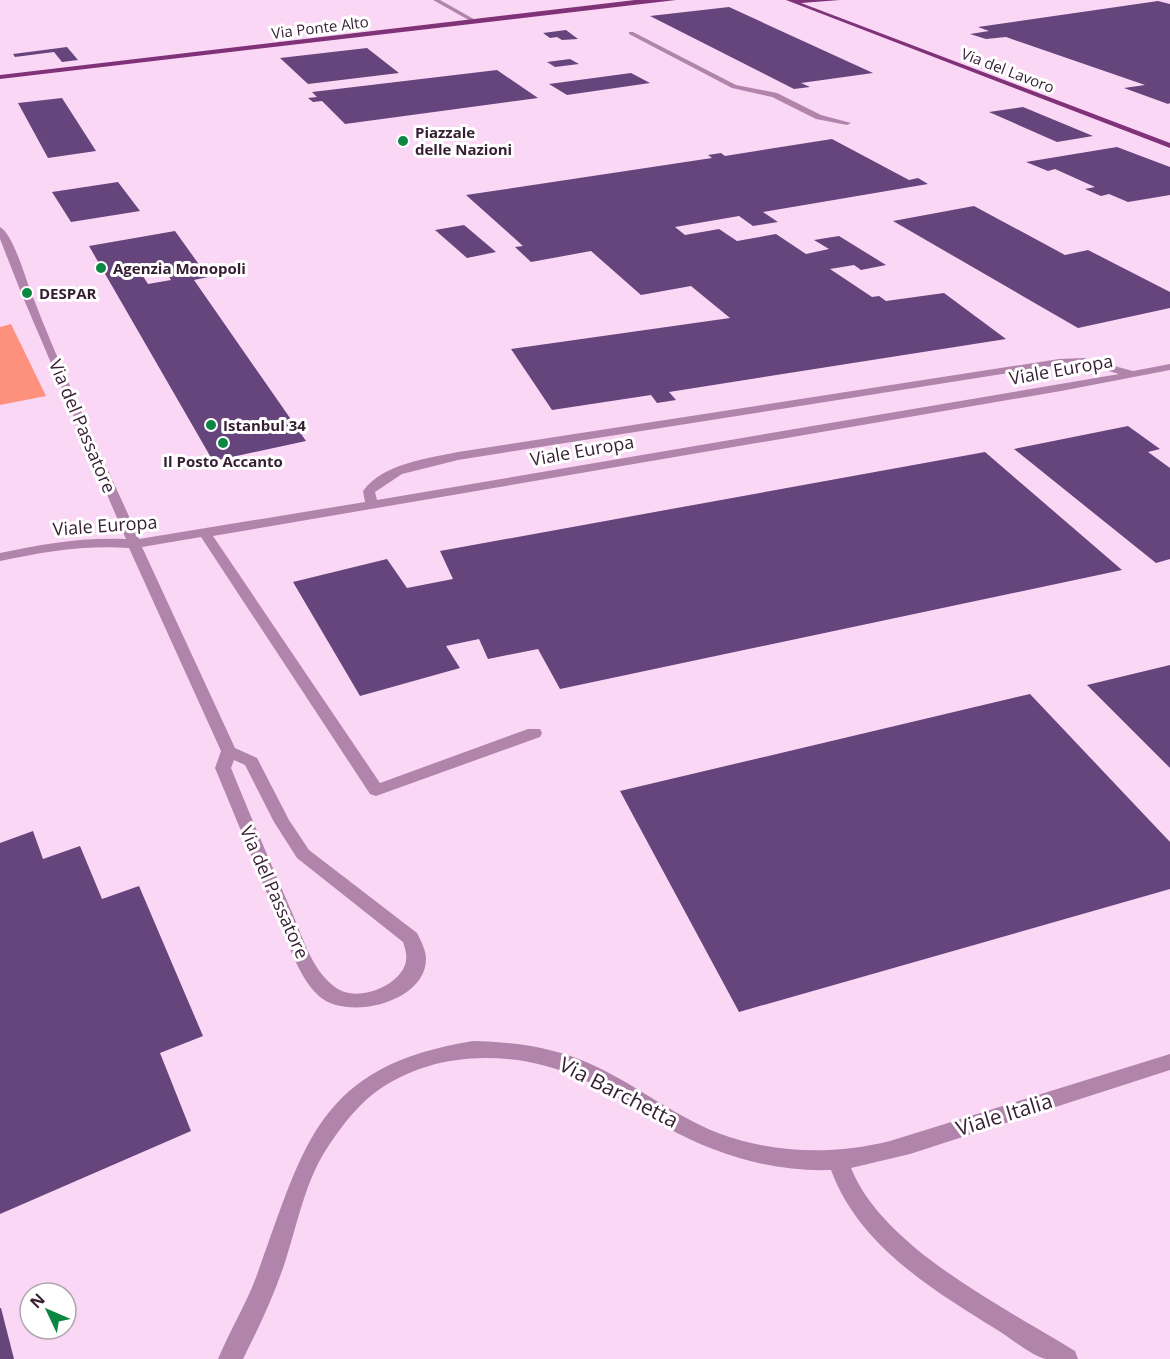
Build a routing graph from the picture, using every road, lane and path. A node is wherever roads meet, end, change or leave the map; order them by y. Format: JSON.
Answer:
{"nodes":[{"id":1,"x":436,"y":0,"type":"edge"},
{"id":2,"x":651,"y":0,"type":"edge"},
{"id":3,"x":673,"y":0,"type":"edge"},
{"id":4,"x":788,"y":0,"type":"edge"},
{"id":5,"x":836,"y":0,"type":"edge"},
{"id":6,"x":638,"y":2,"type":"junction"},
{"id":7,"x":836,"y":18,"type":"junction"},
{"id":8,"x":476,"y":22,"type":"junction"},
{"id":9,"x":631,"y":33,"type":"dead end"},
{"id":10,"x":2,"y":78,"type":"edge"},
{"id":11,"x":847,"y":123,"type":"dead end"},
{"id":12,"x":1170,"y":146,"type":"edge"},
{"id":13,"x":0,"y":230,"type":"edge"},
{"id":14,"x":1170,"y":367,"type":"edge"},
{"id":15,"x":1132,"y":374,"type":"junction"},
{"id":16,"x":372,"y":504,"type":"junction"},
{"id":17,"x":205,"y":533,"type":"junction"},
{"id":18,"x":134,"y":544,"type":"junction"},
{"id":19,"x":0,"y":557,"type":"edge"},
{"id":20,"x":534,"y":733,"type":"dead end"},
{"id":21,"x":229,"y":751,"type":"junction"},
{"id":22,"x":1170,"y":1062,"type":"edge"},
{"id":23,"x":838,"y":1161,"type":"junction"},
{"id":24,"x":230,"y":1359,"type":"edge"},
{"id":25,"x":1066,"y":1359,"type":"edge"}],
"edges":[{"from":1,"to":8,"type":"street"},
{"from":2,"to":6,"type":"main road","name":"Via Ponte Alto"},
{"from":3,"to":6,"type":"main road","name":"Via Ponte Alto"},
{"from":4,"to":5,"type":"main road","name":"Via del Lavoro"},
{"from":4,"to":7,"type":"main road","name":"Via del Lavoro"},
{"from":5,"to":7,"type":"main road","name":"Via del Lavoro"},
{"from":6,"to":8,"type":"main road","name":"Via Ponte Alto"},
{"from":7,"to":12,"type":"main road","name":"Via del Lavoro"},
{"from":8,"to":10,"type":"main road","name":"Via Ponte Alto"},
{"from":9,"to":11,"type":"street"},
{"from":13,"to":18,"type":"street","name":"Via del Passatore"},
{"from":14,"to":15,"type":"street","name":"Viale Europa"},
{"from":15,"to":16,"type":"street","name":"Viale Europa"},
{"from":15,"to":16,"type":"street"},
{"from":16,"to":17,"type":"street","name":"Viale Europa"},
{"from":17,"to":18,"type":"street","name":"Viale Europa"},
{"from":17,"to":20,"type":"street"},
{"from":18,"to":19,"type":"street","name":"Viale Europa"},
{"from":18,"to":21,"type":"street","name":"Via del Passatore"},
{"from":21,"to":21,"type":"street","name":"Via del Passatore"},
{"from":22,"to":23,"type":"street","name":"Viale Italia"},
{"from":23,"to":24,"type":"street","name":"Via Barchetta"},
{"from":23,"to":25,"type":"street"}]}
